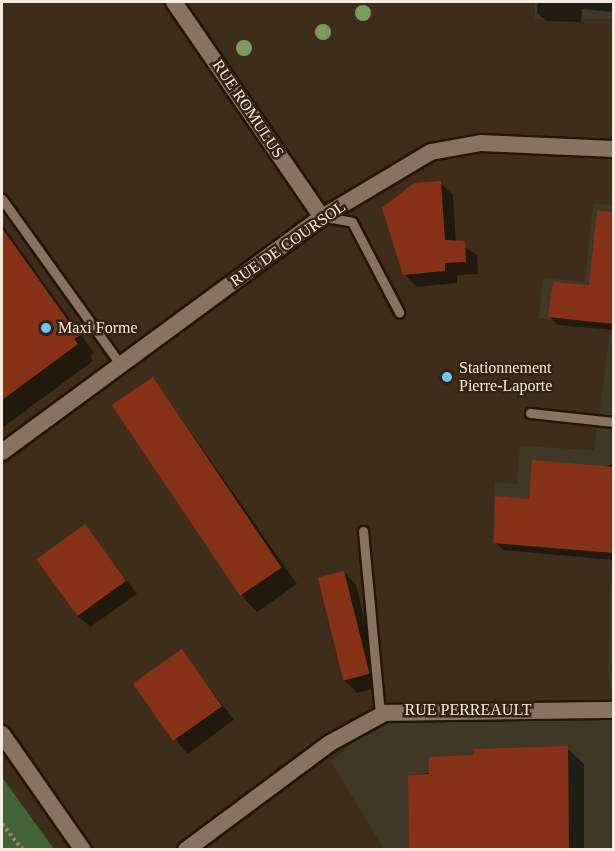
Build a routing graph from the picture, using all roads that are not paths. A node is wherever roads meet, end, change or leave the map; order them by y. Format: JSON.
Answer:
{"nodes":[{"id":1,"x":174,"y":2,"type":"edge"},
{"id":2,"x":614,"y":149,"type":"edge"},
{"id":3,"x":2,"y":198,"type":"edge"},
{"id":4,"x":322,"y":217,"type":"junction"},
{"id":5,"x":399,"y":312,"type":"dead end"},
{"id":6,"x":121,"y":365,"type":"junction"},
{"id":7,"x":530,"y":413,"type":"dead end"},
{"id":8,"x":614,"y":422,"type":"edge"},
{"id":9,"x":2,"y":452,"type":"edge"},
{"id":10,"x":363,"y":531,"type":"dead end"},
{"id":11,"x":614,"y":710,"type":"edge"},
{"id":12,"x":380,"y":714,"type":"junction"},
{"id":13,"x":2,"y":734,"type":"edge"},
{"id":14,"x":83,"y":849,"type":"edge"},
{"id":15,"x":186,"y":849,"type":"edge"}],
"edges":[{"from":1,"to":4,"type":"street","name":"RUE ROMULUS"},
{"from":2,"to":4,"type":"street","name":"RUE DE COURSOL"},
{"from":3,"to":6,"type":"lane"},
{"from":4,"to":5,"type":"lane"},
{"from":4,"to":6,"type":"street","name":"RUE DE COURSOL"},
{"from":6,"to":9,"type":"street","name":"RUE DE COURSOL"},
{"from":7,"to":8,"type":"lane"},
{"from":10,"to":12,"type":"lane"},
{"from":11,"to":12,"type":"street","name":"RUE PERREAULT"},
{"from":12,"to":15,"type":"street","name":"RUE PERREAULT"},
{"from":13,"to":14,"type":"street"}]}
